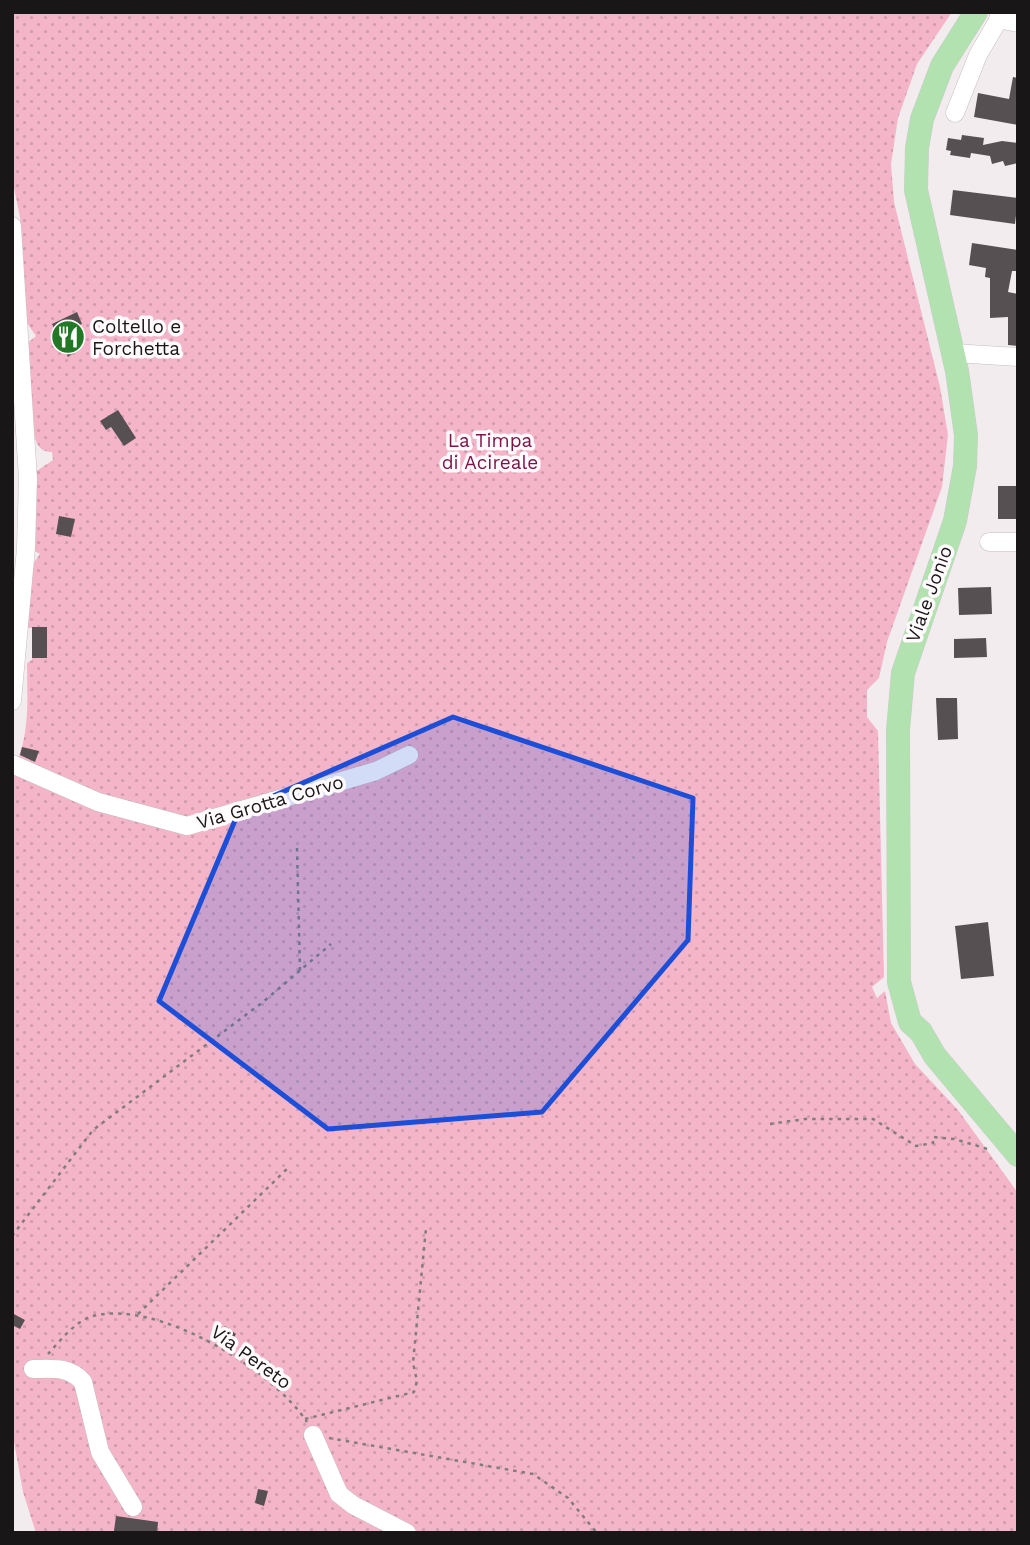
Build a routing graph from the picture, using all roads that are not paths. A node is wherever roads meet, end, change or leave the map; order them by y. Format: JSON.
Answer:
{"nodes":[{"id":1,"x":975,"y":12,"type":"edge"},
{"id":2,"x":1000,"y":16,"type":"edge"},
{"id":3,"x":1018,"y":23,"type":"edge"},
{"id":4,"x":955,"y":113,"type":"dead end"},
{"id":5,"x":12,"y":226,"type":"edge"},
{"id":6,"x":953,"y":353,"type":"junction"},
{"id":7,"x":1018,"y":358,"type":"edge"},
{"id":8,"x":989,"y":542,"type":"dead end"},
{"id":9,"x":1018,"y":542,"type":"edge"},
{"id":10,"x":13,"y":674,"type":"edge"},
{"id":11,"x":12,"y":701,"type":"edge"},
{"id":12,"x":409,"y":755,"type":"dead end"},
{"id":13,"x":12,"y":764,"type":"edge"},
{"id":14,"x":1018,"y":1155,"type":"edge"},
{"id":15,"x":33,"y":1369,"type":"road end"},
{"id":16,"x":309,"y":1427,"type":"road end"},
{"id":17,"x":133,"y":1507,"type":"dead end"},
{"id":18,"x":407,"y":1533,"type":"edge"}],
"edges":[{"from":1,"to":6,"type":"main road","name":"Viale Jonio"},
{"from":2,"to":3,"type":"street"},
{"from":2,"to":4,"type":"street"},
{"from":5,"to":10,"type":"street"},
{"from":6,"to":7,"type":"street"},
{"from":6,"to":14,"type":"main road","name":"Viale Jonio"},
{"from":8,"to":9,"type":"street"},
{"from":10,"to":11,"type":"street"},
{"from":12,"to":13,"type":"street","name":"Via Grotta Corvo"},
{"from":15,"to":17,"type":"street"},
{"from":16,"to":18,"type":"street"}]}
